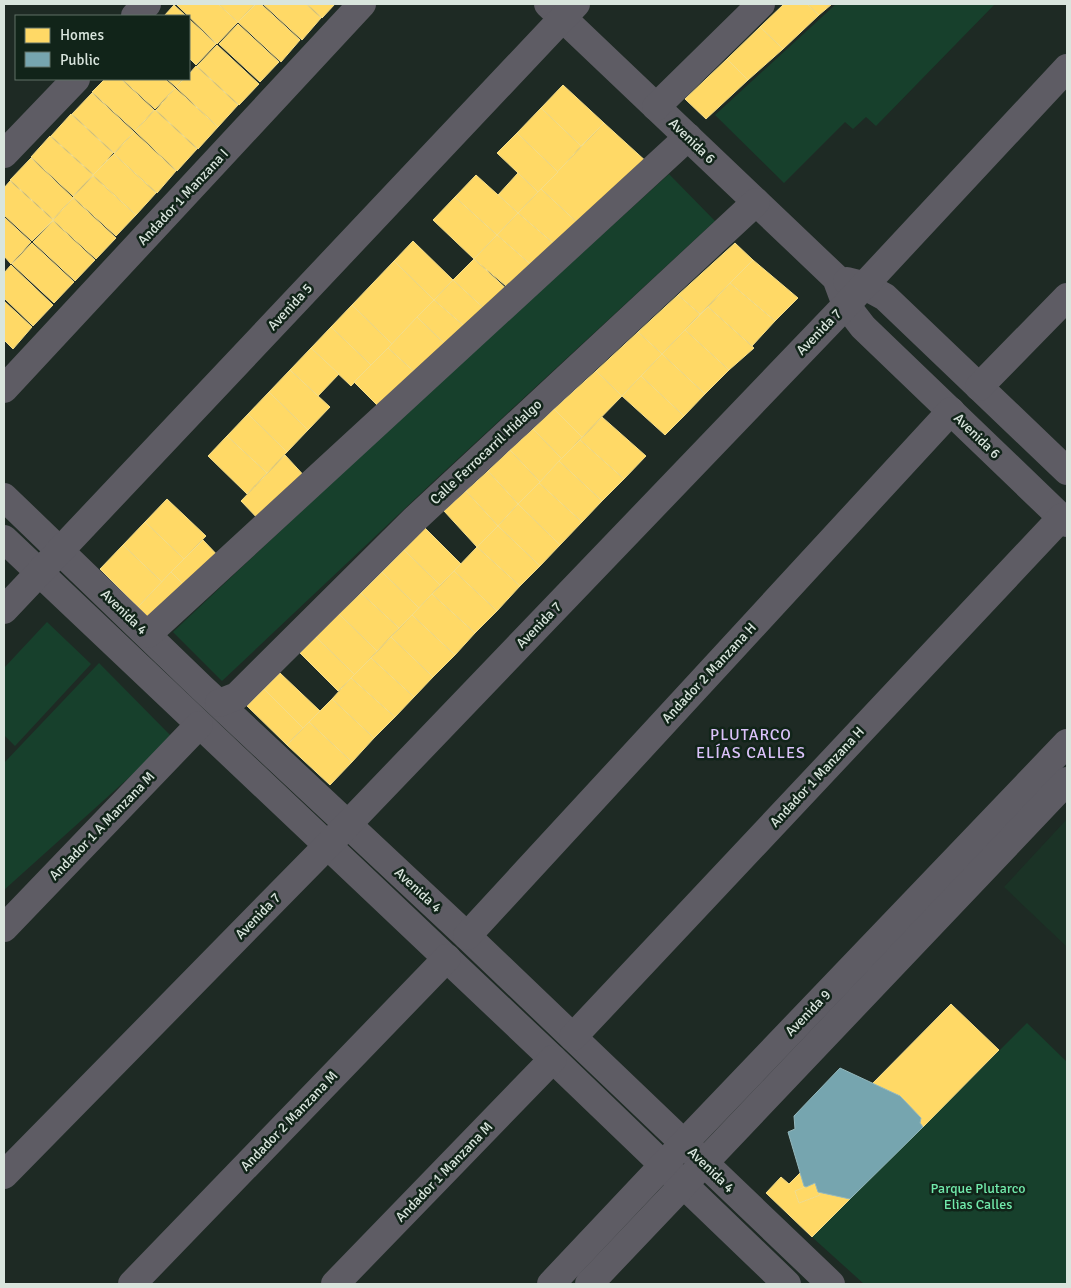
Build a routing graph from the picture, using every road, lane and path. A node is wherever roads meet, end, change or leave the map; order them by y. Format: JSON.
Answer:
{"nodes":[{"id":1,"x":148,"y":4,"type":"edge"},
{"id":2,"x":362,"y":4,"type":"edge"},
{"id":3,"x":761,"y":4,"type":"edge"},
{"id":4,"x":562,"y":8,"type":"edge"},
{"id":5,"x":137,"y":15,"type":"edge"},
{"id":6,"x":1067,"y":68,"type":"edge"},
{"id":7,"x":75,"y":80,"type":"edge"},
{"id":8,"x":656,"y":107,"type":"junction"},
{"id":9,"x":688,"y":137,"type":"junction"},
{"id":10,"x":4,"y":154,"type":"edge"},
{"id":11,"x":756,"y":202,"type":"junction"},
{"id":12,"x":854,"y":295,"type":"junction"},
{"id":13,"x":1067,"y":297,"type":"edge"},
{"id":14,"x":979,"y":387,"type":"junction"},
{"id":15,"x":4,"y":389,"type":"edge"},
{"id":16,"x":951,"y":411,"type":"junction"},
{"id":17,"x":1067,"y":471,"type":"edge"},
{"id":18,"x":4,"y":498,"type":"edge"},
{"id":19,"x":1064,"y":520,"type":"edge"},
{"id":20,"x":4,"y":538,"type":"edge"},
{"id":21,"x":60,"y":551,"type":"junction"},
{"id":22,"x":40,"y":573,"type":"junction"},
{"id":23,"x":106,"y":594,"type":"junction"},
{"id":24,"x":4,"y":610,"type":"edge"},
{"id":25,"x":84,"y":616,"type":"junction"},
{"id":26,"x":151,"y":638,"type":"junction"},
{"id":27,"x":219,"y":703,"type":"junction"},
{"id":28,"x":199,"y":725,"type":"junction"},
{"id":29,"x":1067,"y":743,"type":"edge"},
{"id":30,"x":1067,"y":781,"type":"edge"},
{"id":31,"x":321,"y":799,"type":"junction"},
{"id":32,"x":300,"y":820,"type":"junction"},
{"id":33,"x":347,"y":824,"type":"junction"},
{"id":34,"x":327,"y":846,"type":"junction"},
{"id":35,"x":379,"y":854,"type":"junction"},
{"id":36,"x":359,"y":876,"type":"junction"},
{"id":37,"x":4,"y":928,"type":"edge"},
{"id":38,"x":467,"y":936,"type":"junction"},
{"id":39,"x":447,"y":958,"type":"junction"},
{"id":40,"x":573,"y":1037,"type":"junction"},
{"id":41,"x":553,"y":1059,"type":"junction"},
{"id":42,"x":651,"y":1113,"type":"junction"},
{"id":43,"x":630,"y":1133,"type":"junction"},
{"id":44,"x":683,"y":1144,"type":"junction"},
{"id":45,"x":703,"y":1163,"type":"junction"},
{"id":46,"x":663,"y":1165,"type":"junction"},
{"id":47,"x":4,"y":1175,"type":"edge"},
{"id":48,"x":683,"y":1184,"type":"junction"},
{"id":49,"x":731,"y":1190,"type":"junction"},
{"id":50,"x":710,"y":1211,"type":"junction"},
{"id":51,"x":132,"y":1284,"type":"edge"},
{"id":52,"x":335,"y":1284,"type":"edge"},
{"id":53,"x":551,"y":1284,"type":"edge"},
{"id":54,"x":589,"y":1284,"type":"edge"},
{"id":55,"x":785,"y":1284,"type":"edge"},
{"id":56,"x":831,"y":1284,"type":"edge"}],
"edges":[{"from":1,"to":5,"type":"street"},
{"from":2,"to":15,"type":"street","name":"Andador 1 Manzana I"},
{"from":3,"to":8,"type":"street"},
{"from":4,"to":8,"type":"street","name":"Avenida 6"},
{"from":4,"to":21,"type":"street","name":"Avenida 5"},
{"from":6,"to":12,"type":"street","name":"Avenida 7"},
{"from":7,"to":10,"type":"street"},
{"from":8,"to":9,"type":"street","name":"Avenida 6"},
{"from":9,"to":11,"type":"street","name":"Avenida 6"},
{"from":9,"to":26,"type":"street"},
{"from":11,"to":12,"type":"street","name":"Avenida 6"},
{"from":11,"to":27,"type":"street","name":"Calle Ferrocarril Hidalgo"},
{"from":12,"to":14,"type":"street"},
{"from":12,"to":16,"type":"street","name":"Avenida 6"},
{"from":12,"to":33,"type":"street","name":"Avenida 7"},
{"from":13,"to":14,"type":"street"},
{"from":14,"to":17,"type":"street"},
{"from":16,"to":19,"type":"street","name":"Avenida 6"},
{"from":16,"to":38,"type":"street","name":"Andador 2 Manzana H"},
{"from":18,"to":21,"type":"street","name":"Avenida 4"},
{"from":19,"to":40,"type":"street","name":"Andador 1 Manzana H"},
{"from":20,"to":22,"type":"street"},
{"from":21,"to":22,"type":"street","name":"Avenida 5"},
{"from":21,"to":23,"type":"street","name":"Avenida 4"},
{"from":22,"to":24,"type":"street","name":"Avenida 5"},
{"from":22,"to":25,"type":"street"},
{"from":23,"to":25,"type":"street"},
{"from":23,"to":26,"type":"street","name":"Avenida 4"},
{"from":25,"to":28,"type":"street"},
{"from":26,"to":27,"type":"street","name":"Avenida 4"},
{"from":27,"to":31,"type":"street","name":"Avenida 4"},
{"from":28,"to":32,"type":"street"},
{"from":28,"to":37,"type":"street","name":"Andador 1 A Manzana M"},
{"from":29,"to":44,"type":"street","name":"Avenida 9"},
{"from":30,"to":45,"type":"street","name":"Avenida 9"},
{"from":31,"to":32,"type":"street"},
{"from":31,"to":33,"type":"street","name":"Avenida 4"},
{"from":32,"to":34,"type":"street"},
{"from":33,"to":34,"type":"street","name":"Avenida 7"},
{"from":33,"to":35,"type":"street","name":"Avenida 4"},
{"from":34,"to":36,"type":"street"},
{"from":34,"to":47,"type":"street","name":"Avenida 7"},
{"from":35,"to":36,"type":"street"},
{"from":35,"to":38,"type":"street","name":"Avenida 4"},
{"from":36,"to":39,"type":"street"},
{"from":38,"to":40,"type":"street","name":"Avenida 4"},
{"from":39,"to":41,"type":"street"},
{"from":39,"to":51,"type":"street","name":"Andador 2 Manzana M"},
{"from":40,"to":42,"type":"street","name":"Avenida 4"},
{"from":41,"to":43,"type":"street"},
{"from":41,"to":52,"type":"street","name":"Andador 1 Manzana M"},
{"from":42,"to":43,"type":"street"},
{"from":42,"to":44,"type":"street","name":"Avenida 4"},
{"from":43,"to":46,"type":"street"},
{"from":44,"to":45,"type":"street","name":"Avenida 4"},
{"from":44,"to":46,"type":"street","name":"Avenida 9"},
{"from":45,"to":48,"type":"street","name":"Avenida 9"},
{"from":45,"to":49,"type":"street","name":"Avenida 4"},
{"from":46,"to":48,"type":"street"},
{"from":46,"to":53,"type":"street","name":"Avenida 9"},
{"from":48,"to":50,"type":"street"},
{"from":48,"to":54,"type":"street","name":"Avenida 9"},
{"from":49,"to":50,"type":"street"},
{"from":49,"to":56,"type":"street","name":"Avenida 4"},
{"from":50,"to":55,"type":"street"}]}
